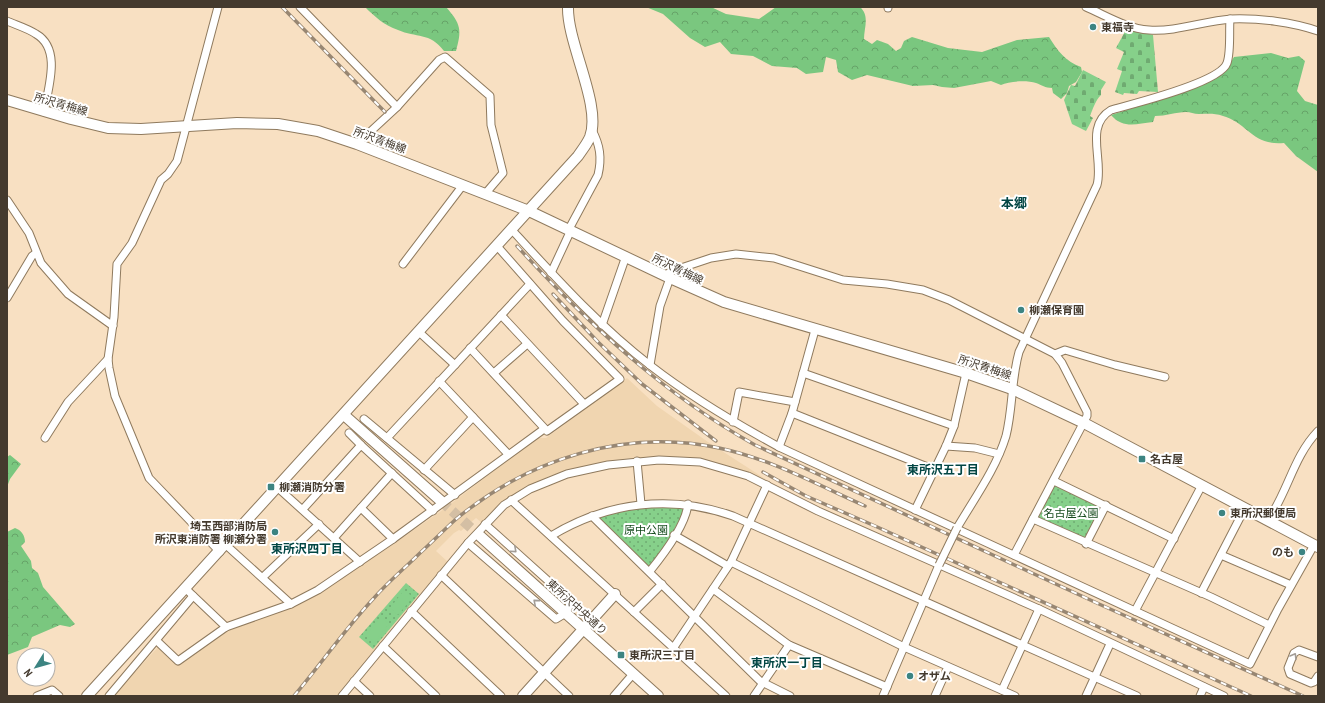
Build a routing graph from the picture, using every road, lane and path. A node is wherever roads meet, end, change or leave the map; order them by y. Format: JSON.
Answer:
{"nodes":[{"id":1,"x":218,"y":7,"type":"edge"},
{"id":2,"x":300,"y":7,"type":"edge"},
{"id":3,"x":568,"y":7,"type":"edge"},
{"id":4,"x":1086,"y":7,"type":"edge"},
{"id":5,"x":1230,"y":20,"type":"junction"},
{"id":6,"x":7,"y":21,"type":"edge"},
{"id":7,"x":1318,"y":31,"type":"edge"},
{"id":8,"x":7,"y":100,"type":"edge"},
{"id":9,"x":396,"y":106,"type":"junction"},
{"id":10,"x":44,"y":112,"type":"junction"},
{"id":11,"x":187,"y":127,"type":"junction"},
{"id":12,"x":592,"y":130,"type":"junction"},
{"id":13,"x":357,"y":144,"type":"junction"},
{"id":14,"x":462,"y":185,"type":"junction"},
{"id":15,"x":485,"y":194,"type":"junction"},
{"id":16,"x":7,"y":200,"type":"edge"},
{"id":17,"x":529,"y":211,"type":"junction"},
{"id":18,"x":570,"y":229,"type":"junction"},
{"id":19,"x":512,"y":230,"type":"junction"},
{"id":20,"x":497,"y":246,"type":"junction"},
{"id":21,"x":36,"y":253,"type":"junction"},
{"id":22,"x":626,"y":256,"type":"junction"},
{"id":23,"x":403,"y":264,"type":"dead end"},
{"id":24,"x":551,"y":273,"type":"junction"},
{"id":25,"x":667,"y":277,"type":"junction"},
{"id":26,"x":530,"y":284,"type":"junction"},
{"id":27,"x":7,"y":298,"type":"edge"},
{"id":28,"x":500,"y":315,"type":"junction"},
{"id":29,"x":602,"y":325,"type":"junction"},
{"id":30,"x":113,"y":326,"type":"junction"},
{"id":31,"x":815,"y":330,"type":"junction"},
{"id":32,"x":419,"y":332,"type":"junction"},
{"id":33,"x":1025,"y":340,"type":"junction"},
{"id":34,"x":527,"y":344,"type":"junction"},
{"id":35,"x":470,"y":348,"type":"junction"},
{"id":36,"x":1055,"y":354,"type":"junction"},
{"id":37,"x":108,"y":359,"type":"junction"},
{"id":38,"x":455,"y":365,"type":"junction"},
{"id":39,"x":650,"y":365,"type":"junction"},
{"id":40,"x":494,"y":373,"type":"junction"},
{"id":41,"x":803,"y":373,"type":"junction"},
{"id":42,"x":966,"y":373,"type":"junction"},
{"id":43,"x":1165,"y":377,"type":"dead end"},
{"id":44,"x":439,"y":382,"type":"junction"},
{"id":45,"x":1012,"y":389,"type":"junction"},
{"id":46,"x":795,"y":402,"type":"junction"},
{"id":47,"x":584,"y":404,"type":"junction"},
{"id":48,"x":792,"y":413,"type":"junction"},
{"id":49,"x":344,"y":415,"type":"junction"},
{"id":50,"x":473,"y":417,"type":"junction"},
{"id":51,"x":364,"y":419,"type":"dead end"},
{"id":52,"x":732,"y":422,"type":"junction"},
{"id":53,"x":1084,"y":423,"type":"junction"},
{"id":54,"x":954,"y":426,"type":"junction"},
{"id":55,"x":544,"y":429,"type":"junction"},
{"id":56,"x":1318,"y":431,"type":"edge"},
{"id":57,"x":350,"y":434,"type":"dead end"},
{"id":58,"x":45,"y":438,"type":"dead end"},
{"id":59,"x":387,"y":438,"type":"junction"},
{"id":60,"x":361,"y":445,"type":"junction"},
{"id":61,"x":946,"y":446,"type":"junction"},
{"id":62,"x":779,"y":447,"type":"junction"},
{"id":63,"x":508,"y":454,"type":"junction"},
{"id":64,"x":999,"y":454,"type":"junction"},
{"id":65,"x":637,"y":461,"type":"junction"},
{"id":66,"x":424,"y":470,"type":"junction"},
{"id":67,"x":935,"y":470,"type":"junction"},
{"id":68,"x":392,"y":474,"type":"junction"},
{"id":69,"x":1054,"y":481,"type":"junction"},
{"id":70,"x":767,"y":485,"type":"junction"},
{"id":71,"x":1202,"y":485,"type":"junction"},
{"id":72,"x":278,"y":488,"type":"junction"},
{"id":73,"x":455,"y":495,"type":"junction"},
{"id":74,"x":512,"y":500,"type":"junction"},
{"id":75,"x":441,"y":501,"type":"tunnel mouth"},
{"id":76,"x":641,"y":504,"type":"junction"},
{"id":77,"x":688,"y":504,"type":"junction"},
{"id":78,"x":1106,"y":506,"type":"junction"},
{"id":79,"x":360,"y":508,"type":"junction"},
{"id":80,"x":1246,"y":508,"type":"junction"},
{"id":81,"x":303,"y":509,"type":"junction"},
{"id":82,"x":915,"y":510,"type":"junction"},
{"id":83,"x":433,"y":511,"type":"junction"},
{"id":84,"x":592,"y":516,"type":"junction"},
{"id":85,"x":1033,"y":519,"type":"junction"},
{"id":86,"x":1268,"y":520,"type":"junction"},
{"id":87,"x":319,"y":524,"type":"junction"},
{"id":88,"x":485,"y":524,"type":"junction"},
{"id":89,"x":749,"y":524,"type":"junction"},
{"id":90,"x":957,"y":528,"type":"junction"},
{"id":91,"x":674,"y":535,"type":"junction"},
{"id":92,"x":480,"y":536,"type":"tunnel mouth"},
{"id":93,"x":551,"y":536,"type":"junction"},
{"id":94,"x":334,"y":538,"type":"junction"},
{"id":95,"x":393,"y":539,"type":"junction"},
{"id":96,"x":1174,"y":539,"type":"junction"},
{"id":97,"x":468,"y":543,"type":"junction"},
{"id":98,"x":1086,"y":544,"type":"junction"},
{"id":99,"x":1316,"y":546,"type":"edge"},
{"id":100,"x":223,"y":548,"type":"junction"},
{"id":101,"x":1014,"y":555,"type":"junction"},
{"id":102,"x":1221,"y":555,"type":"junction"},
{"id":103,"x":360,"y":562,"type":"junction"},
{"id":104,"x":730,"y":564,"type":"junction"},
{"id":105,"x":939,"y":565,"type":"junction"},
{"id":106,"x":650,"y":571,"type":"junction"},
{"id":107,"x":1156,"y":574,"type":"junction"},
{"id":108,"x":441,"y":575,"type":"junction"},
{"id":109,"x":263,"y":576,"type":"junction"},
{"id":110,"x":662,"y":584,"type":"junction"},
{"id":111,"x":1291,"y":585,"type":"junction"},
{"id":112,"x":713,"y":589,"type":"junction"},
{"id":113,"x":189,"y":593,"type":"junction"},
{"id":114,"x":1201,"y":593,"type":"junction"},
{"id":115,"x":615,"y":594,"type":"junction"},
{"id":116,"x":924,"y":601,"type":"junction"},
{"id":117,"x":291,"y":604,"type":"junction"},
{"id":118,"x":1039,"y":609,"type":"junction"},
{"id":119,"x":1135,"y":611,"type":"junction"},
{"id":120,"x":411,"y":612,"type":"junction"},
{"id":121,"x":634,"y":612,"type":"junction"},
{"id":122,"x":566,"y":613,"type":"junction"},
{"id":123,"x":695,"y":616,"type":"junction"},
{"id":124,"x":1270,"y":625,"type":"junction"},
{"id":125,"x":226,"y":627,"type":"junction"},
{"id":126,"x":583,"y":629,"type":"junction"},
{"id":127,"x":157,"y":641,"type":"junction"},
{"id":128,"x":1110,"y":644,"type":"junction"},
{"id":129,"x":789,"y":645,"type":"junction"},
{"id":130,"x":1023,"y":645,"type":"junction"},
{"id":131,"x":383,"y":646,"type":"junction"},
{"id":132,"x":674,"y":647,"type":"junction"},
{"id":133,"x":904,"y":647,"type":"junction"},
{"id":134,"x":1318,"y":657,"type":"edge"},
{"id":135,"x":948,"y":667,"type":"junction"},
{"id":136,"x":544,"y":673,"type":"junction"},
{"id":137,"x":633,"y":674,"type":"junction"},
{"id":138,"x":1094,"y":676,"type":"junction"},
{"id":139,"x":1318,"y":676,"type":"edge"},
{"id":140,"x":354,"y":682,"type":"junction"},
{"id":141,"x":763,"y":683,"type":"junction"},
{"id":142,"x":887,"y":687,"type":"junction"},
{"id":143,"x":1204,"y":687,"type":"junction"},
{"id":144,"x":1002,"y":690,"type":"junction"},
{"id":145,"x":37,"y":696,"type":"edge"},
{"id":146,"x":59,"y":696,"type":"edge"},
{"id":147,"x":87,"y":696,"type":"edge"},
{"id":148,"x":109,"y":696,"type":"edge"},
{"id":149,"x":342,"y":696,"type":"edge"},
{"id":150,"x":370,"y":696,"type":"edge"},
{"id":151,"x":436,"y":696,"type":"edge"},
{"id":152,"x":502,"y":696,"type":"edge"},
{"id":153,"x":523,"y":696,"type":"edge"},
{"id":154,"x":569,"y":696,"type":"edge"},
{"id":155,"x":614,"y":696,"type":"edge"},
{"id":156,"x":658,"y":696,"type":"edge"},
{"id":157,"x":726,"y":696,"type":"edge"},
{"id":158,"x":754,"y":696,"type":"edge"},
{"id":159,"x":790,"y":696,"type":"edge"},
{"id":160,"x":883,"y":696,"type":"edge"},
{"id":161,"x":935,"y":696,"type":"edge"},
{"id":162,"x":1015,"y":696,"type":"edge"},
{"id":163,"x":1086,"y":696,"type":"edge"},
{"id":164,"x":1137,"y":696,"type":"edge"},
{"id":165,"x":1200,"y":696,"type":"edge"},
{"id":166,"x":1224,"y":696,"type":"edge"}],
"edges":[{"from":1,"to":11,"type":"street"},
{"from":2,"to":9,"type":"street"},
{"from":3,"to":12,"type":"main road"},
{"from":4,"to":5,"type":"street"},
{"from":5,"to":7,"type":"street"},
{"from":5,"to":33,"type":"street"},
{"from":6,"to":10,"type":"street"},
{"from":8,"to":10,"type":"main road","name":"所沢青梅線"},
{"from":9,"to":13,"type":"street"},
{"from":9,"to":15,"type":"street"},
{"from":10,"to":11,"type":"main road","name":"所沢青梅線"},
{"from":11,"to":13,"type":"main road","name":"所沢青梅線"},
{"from":11,"to":30,"type":"street"},
{"from":12,"to":17,"type":"main road"},
{"from":12,"to":18,"type":"street"},
{"from":13,"to":14,"type":"main road","name":"所沢青梅線"},
{"from":14,"to":15,"type":"main road","name":"所沢青梅線"},
{"from":14,"to":23,"type":"street"},
{"from":15,"to":17,"type":"main road","name":"所沢青梅線"},
{"from":16,"to":21,"type":"street"},
{"from":17,"to":18,"type":"main road","name":"所沢青梅線"},
{"from":17,"to":19,"type":"main road"},
{"from":18,"to":22,"type":"main road","name":"所沢青梅線"},
{"from":18,"to":24,"type":"street"},
{"from":19,"to":20,"type":"main road"},
{"from":19,"to":24,"type":"street"},
{"from":20,"to":26,"type":"street"},
{"from":20,"to":32,"type":"main road"},
{"from":21,"to":27,"type":"street"},
{"from":21,"to":30,"type":"street"},
{"from":22,"to":25,"type":"main road","name":"所沢青梅線"},
{"from":22,"to":29,"type":"street"},
{"from":24,"to":29,"type":"street"},
{"from":25,"to":31,"type":"main road","name":"所沢青梅線"},
{"from":25,"to":33,"type":"street"},
{"from":25,"to":39,"type":"street"},
{"from":26,"to":28,"type":"street"},
{"from":26,"to":47,"type":"street"},
{"from":28,"to":34,"type":"street"},
{"from":28,"to":35,"type":"street"},
{"from":29,"to":39,"type":"street"},
{"from":30,"to":37,"type":"street"},
{"from":31,"to":41,"type":"street"},
{"from":31,"to":42,"type":"main road","name":"所沢青梅線"},
{"from":32,"to":38,"type":"street"},
{"from":32,"to":49,"type":"main road"},
{"from":33,"to":36,"type":"street"},
{"from":33,"to":45,"type":"street"},
{"from":34,"to":40,"type":"street"},
{"from":34,"to":47,"type":"street"},
{"from":35,"to":38,"type":"street"},
{"from":35,"to":40,"type":"street"},
{"from":36,"to":43,"type":"street"},
{"from":36,"to":53,"type":"street"},
{"from":37,"to":58,"type":"street"},
{"from":37,"to":100,"type":"street"},
{"from":38,"to":44,"type":"street"},
{"from":39,"to":52,"type":"street"},
{"from":40,"to":55,"type":"street"},
{"from":41,"to":46,"type":"street"},
{"from":41,"to":54,"type":"street"},
{"from":42,"to":45,"type":"main road","name":"所沢青梅線"},
{"from":42,"to":54,"type":"street"},
{"from":44,"to":50,"type":"street"},
{"from":44,"to":59,"type":"street"},
{"from":45,"to":53,"type":"main road","name":"所沢青梅線"},
{"from":45,"to":64,"type":"street"},
{"from":46,"to":48,"type":"street"},
{"from":46,"to":52,"type":"street"},
{"from":47,"to":55,"type":"street"},
{"from":48,"to":62,"type":"street"},
{"from":48,"to":67,"type":"street"},
{"from":49,"to":72,"type":"main road"},
{"from":49,"to":75,"type":"main road"},
{"from":50,"to":63,"type":"street"},
{"from":50,"to":66,"type":"street"},
{"from":51,"to":59,"type":"street"},
{"from":52,"to":62,"type":"street"},
{"from":53,"to":69,"type":"street"},
{"from":53,"to":71,"type":"main road","name":"所沢青梅線"},
{"from":54,"to":61,"type":"street"},
{"from":55,"to":63,"type":"street"},
{"from":56,"to":86,"type":"street"},
{"from":57,"to":60,"type":"street"},
{"from":59,"to":66,"type":"street"},
{"from":60,"to":68,"type":"street"},
{"from":60,"to":81,"type":"street"},
{"from":61,"to":64,"type":"street"},
{"from":61,"to":67,"type":"street"},
{"from":62,"to":82,"type":"street"},
{"from":63,"to":73,"type":"street"},
{"from":64,"to":90,"type":"street"},
{"from":65,"to":70,"type":"street"},
{"from":65,"to":74,"type":"street"},
{"from":65,"to":76,"type":"street"},
{"from":66,"to":73,"type":"street"},
{"from":67,"to":82,"type":"street"},
{"from":68,"to":79,"type":"street"},
{"from":68,"to":83,"type":"street"},
{"from":69,"to":78,"type":"street"},
{"from":69,"to":85,"type":"street"},
{"from":70,"to":89,"type":"street"},
{"from":70,"to":105,"type":"street"},
{"from":71,"to":80,"type":"main road","name":"所沢青梅線"},
{"from":71,"to":96,"type":"street"},
{"from":72,"to":81,"type":"street"},
{"from":72,"to":100,"type":"main road"},
{"from":73,"to":83,"type":"street"},
{"from":74,"to":88,"type":"street"},
{"from":74,"to":93,"type":"street"},
{"from":76,"to":77,"type":"street"},
{"from":76,"to":84,"type":"street"},
{"from":77,"to":89,"type":"street"},
{"from":77,"to":91,"type":"street"},
{"from":78,"to":96,"type":"street"},
{"from":78,"to":98,"type":"street"},
{"from":79,"to":94,"type":"street"},
{"from":79,"to":95,"type":"street"},
{"from":80,"to":86,"type":"main road","name":"所沢青梅線"},
{"from":80,"to":102,"type":"street"},
{"from":81,"to":87,"type":"street"},
{"from":82,"to":90,"type":"street"},
{"from":83,"to":95,"type":"street"},
{"from":84,"to":93,"type":"street"},
{"from":84,"to":106,"type":"street"},
{"from":85,"to":98,"type":"street"},
{"from":85,"to":101,"type":"street"},
{"from":86,"to":99,"type":"main road","name":"所沢青梅線"},
{"from":87,"to":94,"type":"street"},
{"from":87,"to":109,"type":"street"},
{"from":88,"to":97,"type":"street"},
{"from":88,"to":122,"type":"street","one_way":true},
{"from":89,"to":104,"type":"street"},
{"from":89,"to":116,"type":"street"},
{"from":90,"to":101,"type":"street"},
{"from":90,"to":105,"type":"street","bridge":true},
{"from":91,"to":104,"type":"street"},
{"from":91,"to":106,"type":"street"},
{"from":92,"to":122,"type":"main road","name":"東所沢中央通り"},
{"from":93,"to":115,"type":"street"},
{"from":94,"to":103,"type":"street"},
{"from":95,"to":103,"type":"street"},
{"from":96,"to":107,"type":"street"},
{"from":97,"to":108,"type":"street"},
{"from":122,"to":97,"type":"street","one_way":true},
{"from":98,"to":107,"type":"street"},
{"from":99,"to":111,"type":"street"},
{"from":100,"to":109,"type":"street"},
{"from":100,"to":113,"type":"main road"},
{"from":101,"to":119,"type":"street"},
{"from":102,"to":111,"type":"street"},
{"from":102,"to":114,"type":"street"},
{"from":103,"to":117,"type":"street"},
{"from":104,"to":112,"type":"street"},
{"from":104,"to":133,"type":"street"},
{"from":105,"to":116,"type":"street"},
{"from":105,"to":118,"type":"street"},
{"from":106,"to":110,"type":"street"},
{"from":107,"to":114,"type":"street"},
{"from":107,"to":119,"type":"street"},
{"from":108,"to":120,"type":"street"},
{"from":108,"to":136,"type":"street"},
{"from":109,"to":117,"type":"street"},
{"from":110,"to":121,"type":"street"},
{"from":110,"to":123,"type":"street"},
{"from":111,"to":124,"type":"street"},
{"from":112,"to":123,"type":"street"},
{"from":112,"to":129,"type":"street"},
{"from":113,"to":125,"type":"street"},
{"from":113,"to":127,"type":"street"},
{"from":113,"to":147,"type":"main road"},
{"from":114,"to":124,"type":"street"},
{"from":115,"to":121,"type":"street"},
{"from":115,"to":126,"type":"main road"},
{"from":116,"to":130,"type":"street"},
{"from":116,"to":133,"type":"street"},
{"from":117,"to":125,"type":"street"},
{"from":118,"to":128,"type":"street"},
{"from":118,"to":130,"type":"street"},
{"from":119,"to":124,"type":"street"},
{"from":120,"to":131,"type":"street"},
{"from":120,"to":152,"type":"street"},
{"from":121,"to":132,"type":"street"},
{"from":122,"to":126,"type":"main road","name":"東所沢中央通り"},
{"from":123,"to":132,"type":"street"},
{"from":123,"to":141,"type":"street"},
{"from":125,"to":127,"type":"street"},
{"from":126,"to":136,"type":"main road"},
{"from":126,"to":137,"type":"main road","name":"東所沢中央通り"},
{"from":127,"to":148,"type":"street"},
{"from":128,"to":138,"type":"street"},
{"from":128,"to":143,"type":"street"},
{"from":129,"to":141,"type":"street"},
{"from":129,"to":142,"type":"street"},
{"from":130,"to":138,"type":"street"},
{"from":130,"to":144,"type":"street"},
{"from":131,"to":140,"type":"street"},
{"from":131,"to":151,"type":"street"},
{"from":132,"to":157,"type":"street"},
{"from":133,"to":135,"type":"street"},
{"from":133,"to":142,"type":"street"},
{"from":139,"to":134,"type":"street","one_way":true},
{"from":135,"to":144,"type":"street"},
{"from":135,"to":161,"type":"street"},
{"from":136,"to":153,"type":"main road"},
{"from":136,"to":154,"type":"street"},
{"from":137,"to":155,"type":"street"},
{"from":137,"to":156,"type":"main road","name":"東所沢中央通り"},
{"from":138,"to":163,"type":"street"},
{"from":138,"to":164,"type":"street"},
{"from":140,"to":149,"type":"street"},
{"from":140,"to":150,"type":"street"},
{"from":141,"to":158,"type":"street"},
{"from":141,"to":159,"type":"street"},
{"from":142,"to":160,"type":"street"},
{"from":143,"to":165,"type":"street"},
{"from":143,"to":166,"type":"street"},
{"from":144,"to":162,"type":"street"},
{"from":145,"to":146,"type":"street"}]}
